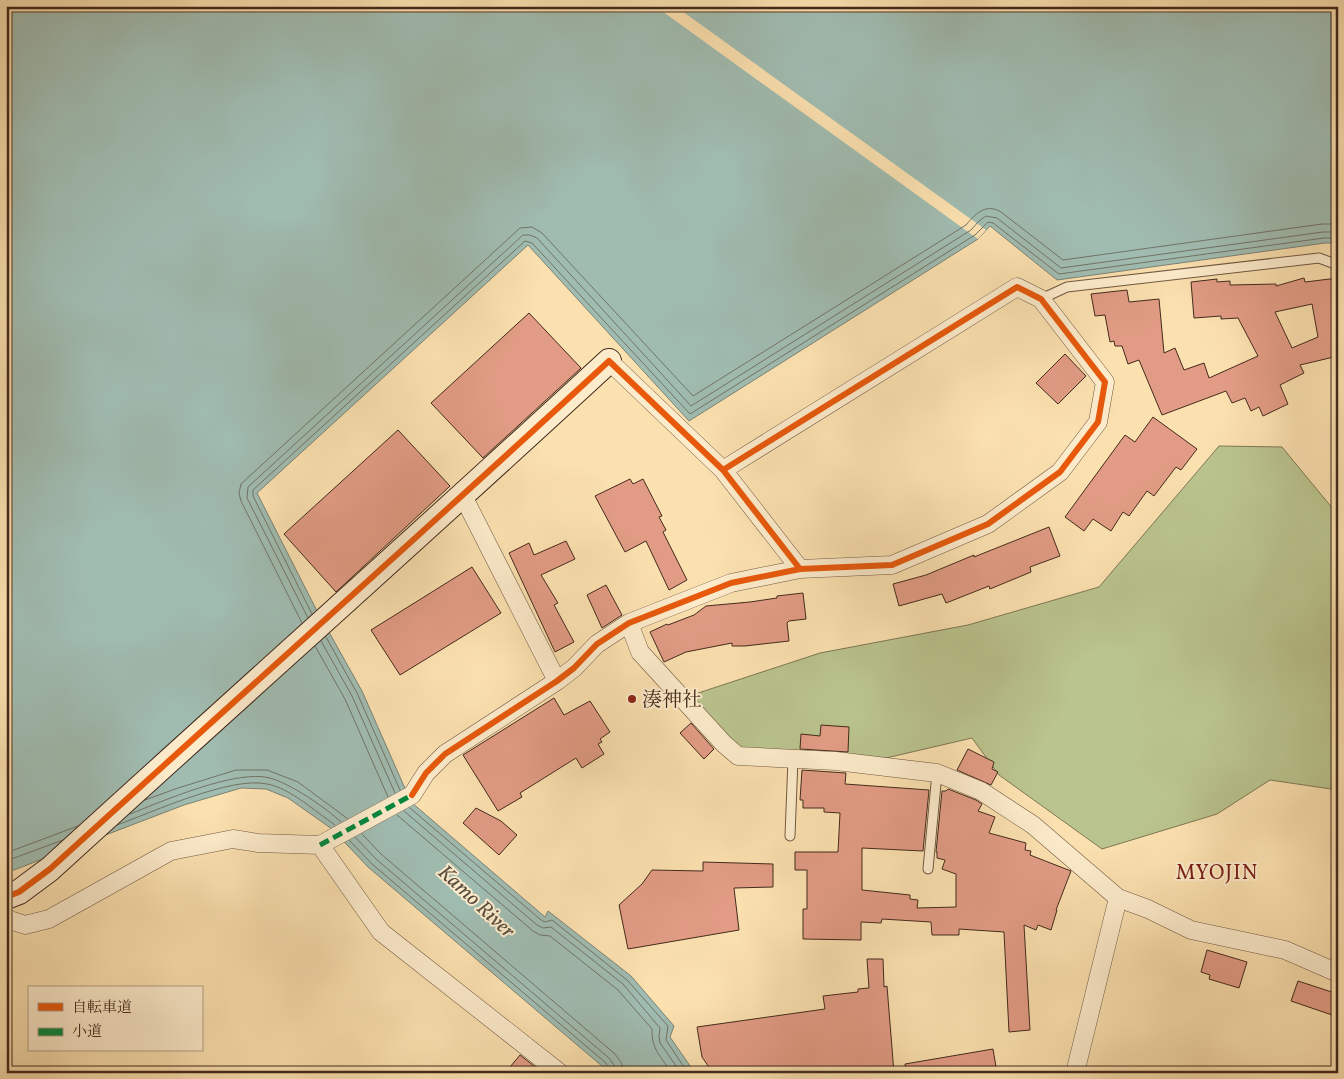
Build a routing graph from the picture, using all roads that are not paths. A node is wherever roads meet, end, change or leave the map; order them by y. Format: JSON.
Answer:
{"nodes":[{"id":1,"x":1338,"y":265,"type":"edge"},
{"id":2,"x":1041,"y":299,"type":"junction"},
{"id":3,"x":609,"y":361,"type":"joint"},
{"id":4,"x":723,"y":470,"type":"junction"},
{"id":5,"x":463,"y":496,"type":"junction"},
{"id":6,"x":800,"y":569,"type":"junction"},
{"id":7,"x":629,"y":623,"type":"junction"},
{"id":8,"x":557,"y":681,"type":"junction"},
{"id":9,"x":793,"y":759,"type":"junction"},
{"id":10,"x":937,"y":773,"type":"junction"},
{"id":11,"x":790,"y":836,"type":"dead end"},
{"id":12,"x":320,"y":845,"type":"junction"},
{"id":13,"x":928,"y":869,"type":"dead end"},
{"id":14,"x":6,"y":897,"type":"edge"},
{"id":15,"x":1118,"y":898,"type":"junction"},
{"id":16,"x":6,"y":917,"type":"edge"},
{"id":17,"x":1338,"y":973,"type":"edge"},
{"id":18,"x":560,"y":1073,"type":"edge"},
{"id":19,"x":1075,"y":1073,"type":"edge"}],
"edges":[{"from":1,"to":2,"type":"lane"},
{"from":2,"to":4,"type":"street"},
{"from":2,"to":6,"type":"street"},
{"from":3,"to":4,"type":"street"},
{"from":3,"to":5,"type":"street"},
{"from":4,"to":6,"type":"street"},
{"from":5,"to":8,"type":"street"},
{"from":5,"to":14,"type":"street"},
{"from":6,"to":7,"type":"street"},
{"from":7,"to":8,"type":"street"},
{"from":7,"to":9,"type":"street"},
{"from":8,"to":12,"type":"street"},
{"from":9,"to":10,"type":"street"},
{"from":9,"to":11,"type":"lane"},
{"from":10,"to":13,"type":"lane"},
{"from":10,"to":15,"type":"street"},
{"from":12,"to":16,"type":"street"},
{"from":12,"to":18,"type":"street"},
{"from":15,"to":17,"type":"street"},
{"from":15,"to":19,"type":"street"}]}
